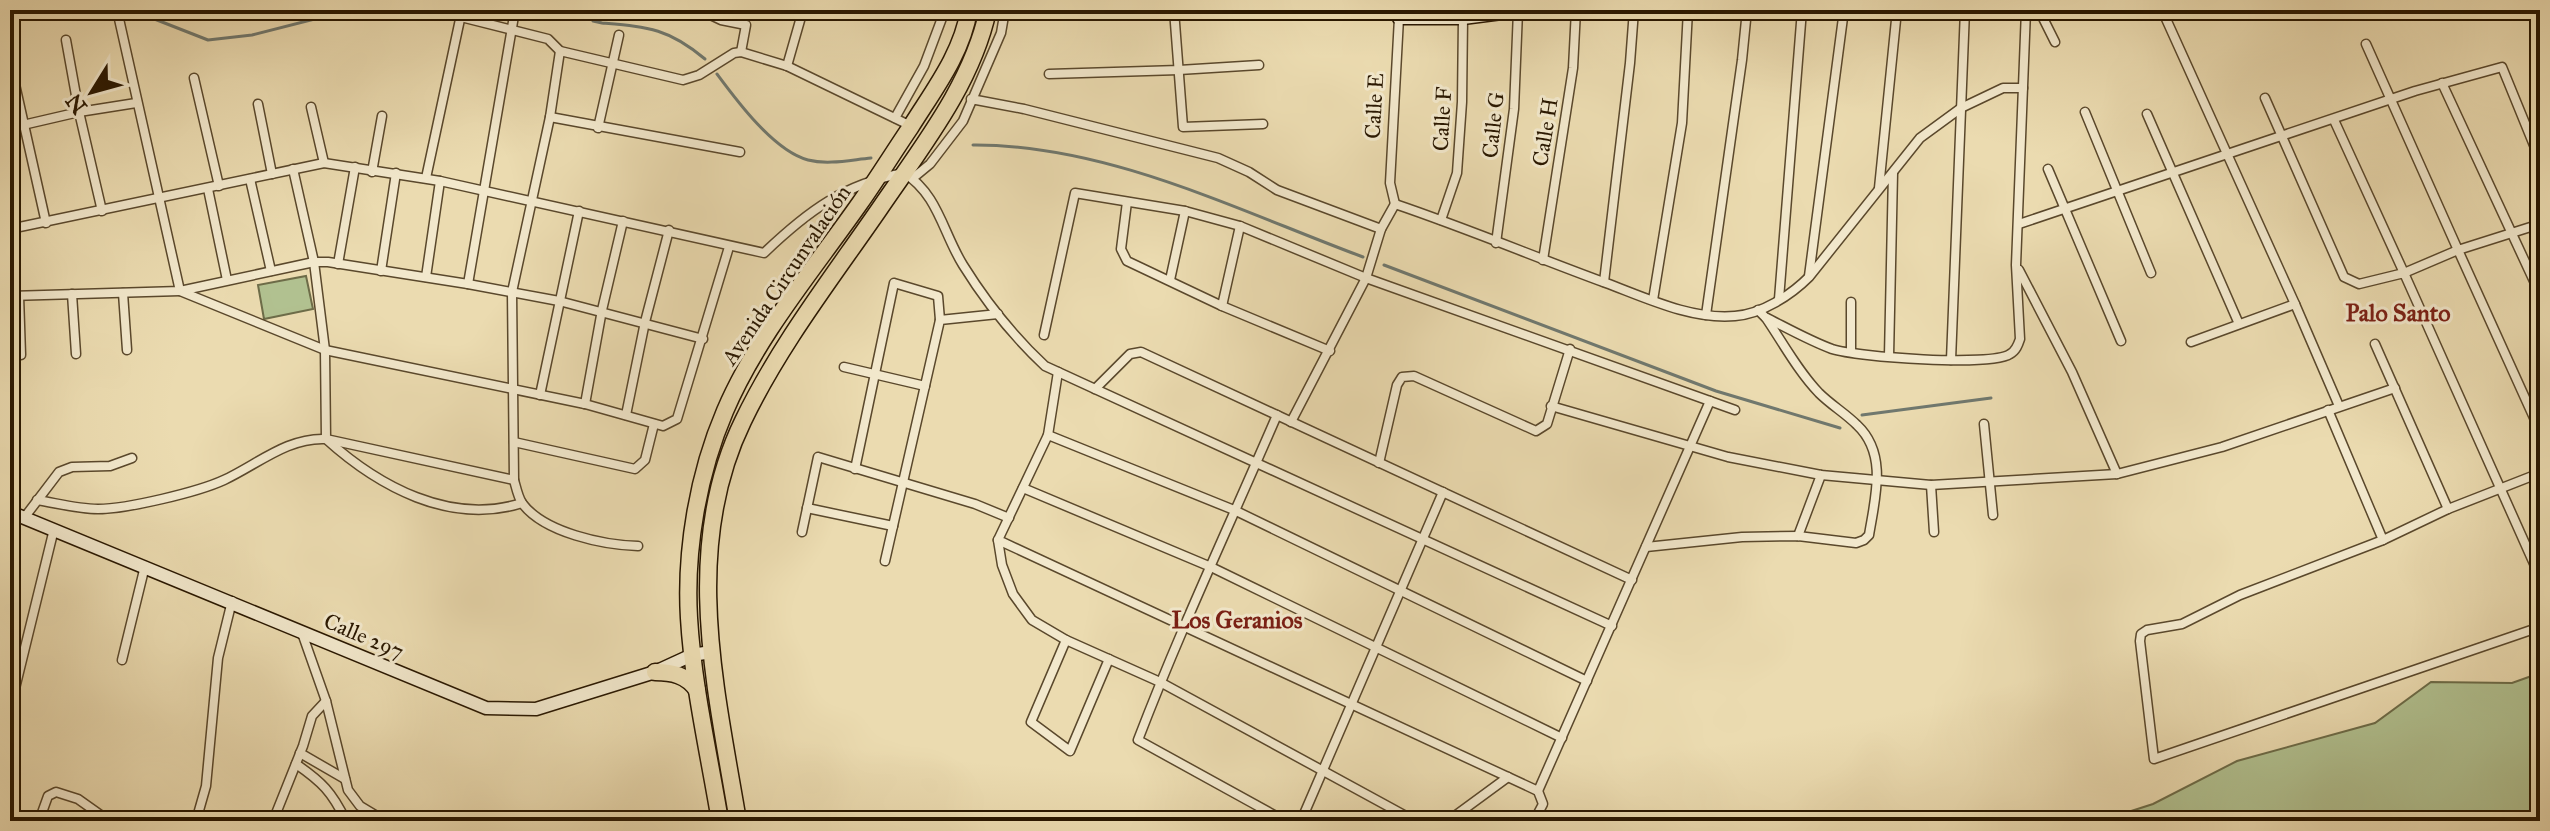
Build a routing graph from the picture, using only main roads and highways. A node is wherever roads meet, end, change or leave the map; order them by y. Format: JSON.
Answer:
{"nodes":[{"id":1,"x":969,"y":10,"type":"edge"},
{"id":2,"x":988,"y":10,"type":"edge"},
{"id":3,"x":655,"y":672,"type":"road end"},
{"id":4,"x":697,"y":690,"type":"junction"},
{"id":5,"x":720,"y":821,"type":"edge"},
{"id":6,"x":738,"y":821,"type":"edge"}],
"edges":[{"from":1,"to":4,"type":"highway","name":"Avenida Circunvalación"},
{"from":2,"to":6,"type":"highway","name":"Avenida Circunvalación"},
{"from":3,"to":4,"type":"highway"},
{"from":4,"to":5,"type":"highway","name":"Avenida Circunvalación"}]}
